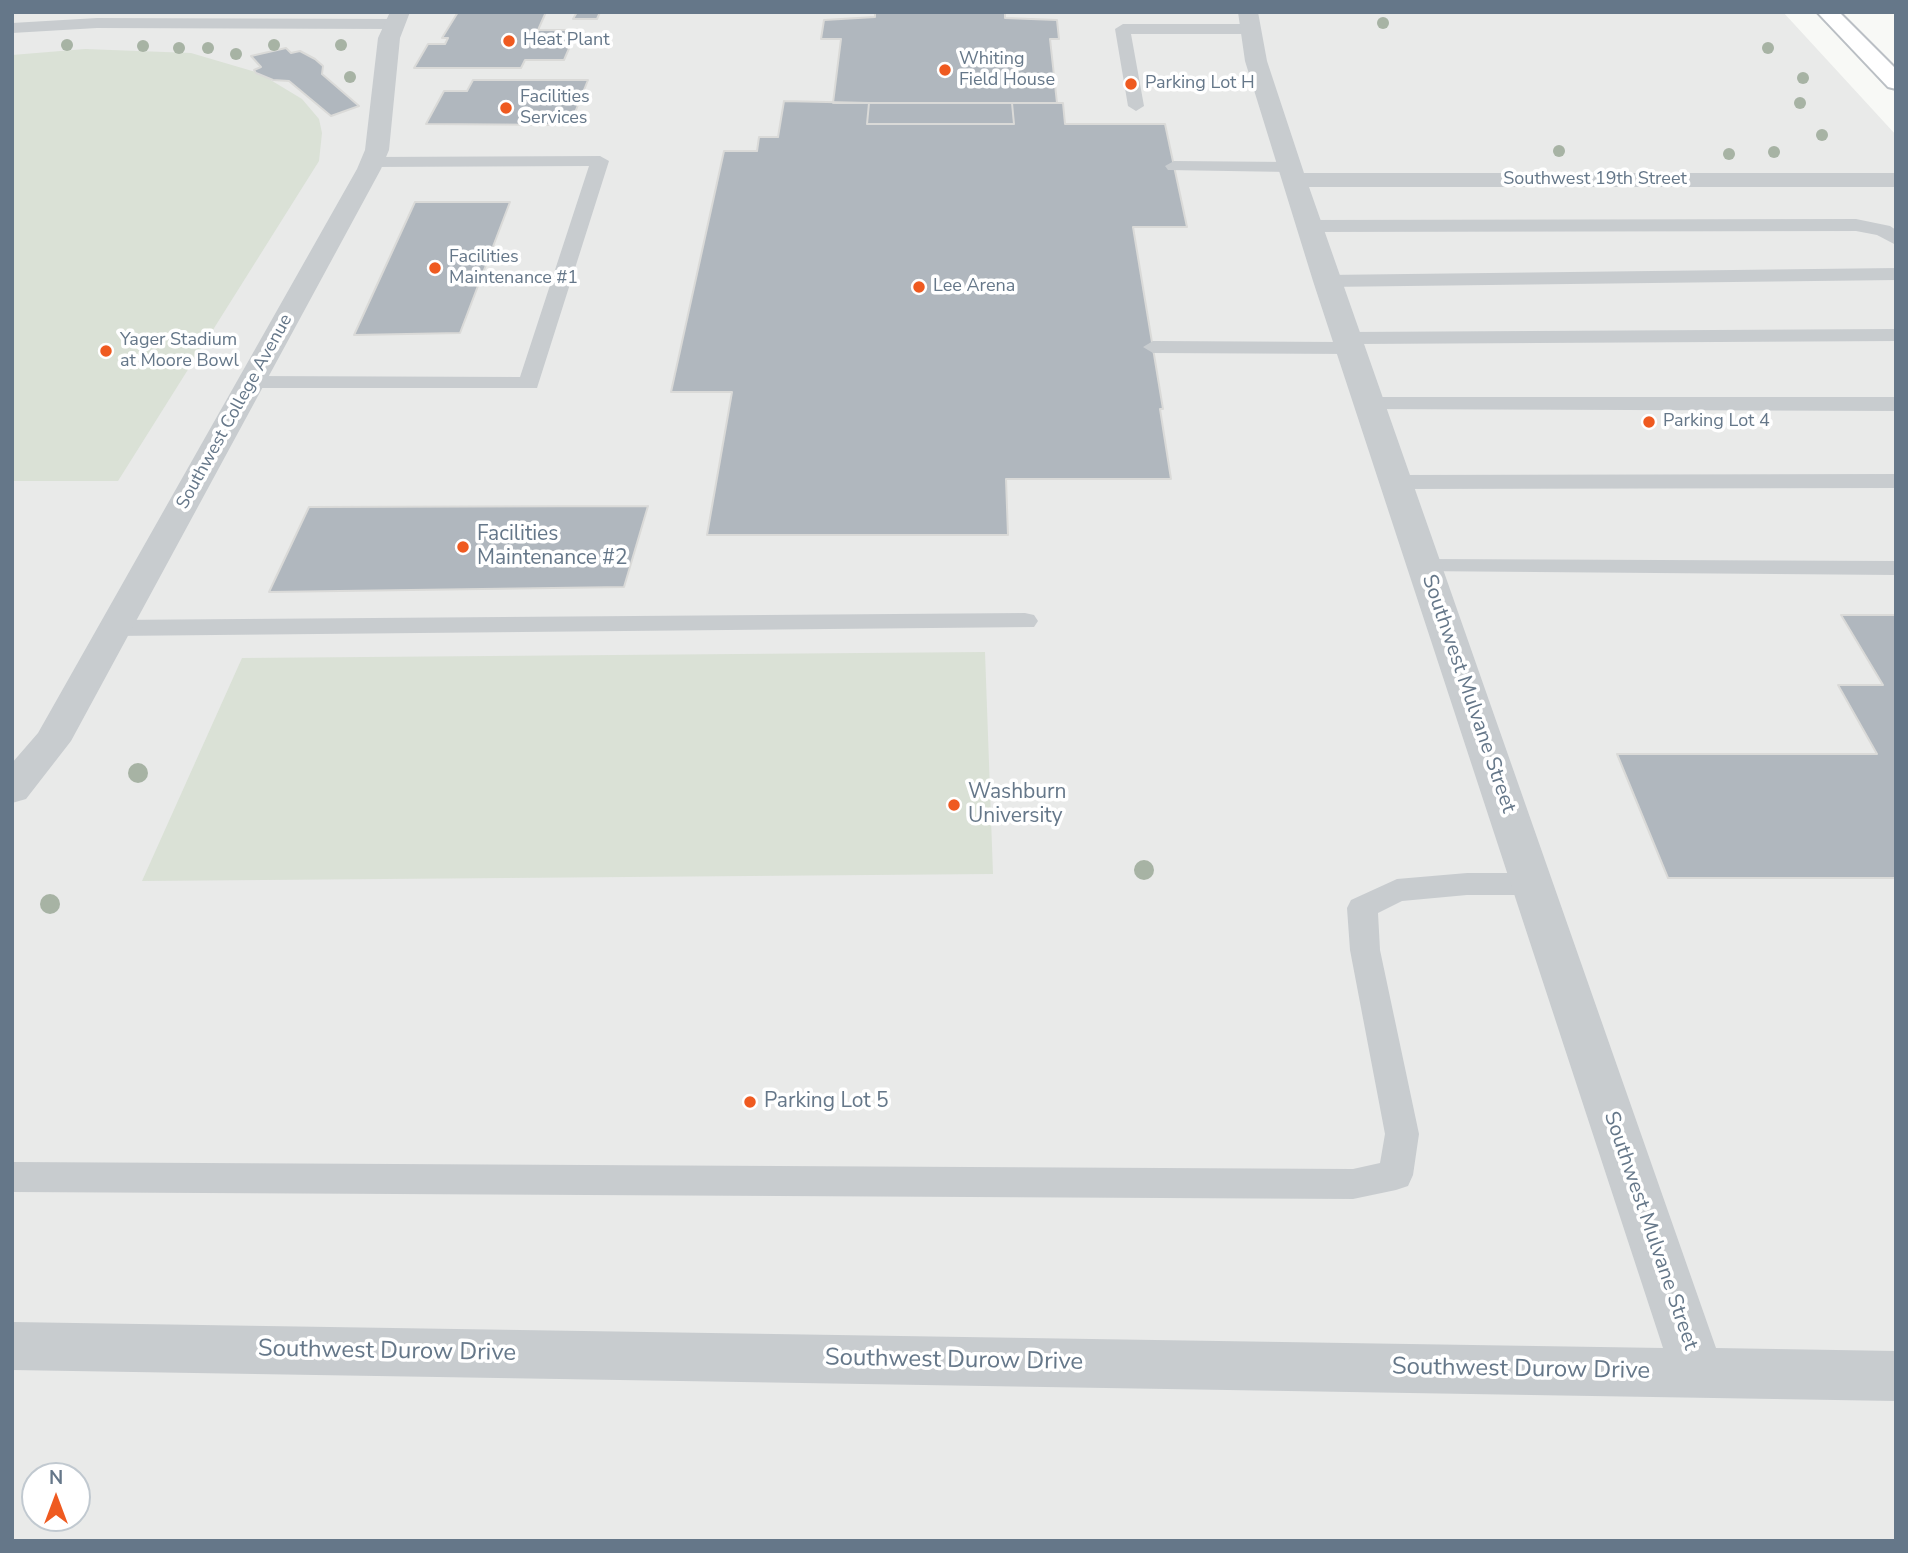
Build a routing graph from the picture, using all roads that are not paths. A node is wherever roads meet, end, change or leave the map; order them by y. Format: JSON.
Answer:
{"nodes":[{"id":1,"x":1828,"y":12,"type":"edge"},
{"id":2,"x":397,"y":18,"type":"edge"},
{"id":3,"x":1250,"y":21,"type":"edge"},
{"id":4,"x":12,"y":28,"type":"edge"},
{"id":5,"x":1896,"y":82,"type":"edge"},
{"id":6,"x":1136,"y":106,"type":"dead end"},
{"id":7,"x":372,"y":162,"type":"junction"},
{"id":8,"x":1174,"y":166,"type":"dead end"},
{"id":9,"x":1291,"y":173,"type":"junction"},
{"id":10,"x":1896,"y":180,"type":"edge"},
{"id":11,"x":1309,"y":226,"type":"junction"},
{"id":12,"x":1896,"y":239,"type":"edge"},
{"id":13,"x":1896,"y":274,"type":"edge"},
{"id":14,"x":1326,"y":281,"type":"junction"},
{"id":15,"x":1896,"y":335,"type":"edge"},
{"id":16,"x":1350,"y":343,"type":"junction"},
{"id":17,"x":1153,"y":346,"type":"dead end"},
{"id":18,"x":251,"y":382,"type":"junction"},
{"id":19,"x":1370,"y":404,"type":"junction"},
{"id":20,"x":1896,"y":404,"type":"edge"},
{"id":21,"x":1896,"y":481,"type":"edge"},
{"id":22,"x":1396,"y":482,"type":"junction"},
{"id":23,"x":1424,"y":566,"type":"junction"},
{"id":24,"x":1896,"y":568,"type":"edge"},
{"id":25,"x":1025,"y":621,"type":"dead end"},
{"id":26,"x":113,"y":628,"type":"junction"},
{"id":27,"x":12,"y":789,"type":"edge"},
{"id":28,"x":1532,"y":884,"type":"junction"},
{"id":29,"x":12,"y":1177,"type":"edge"},
{"id":30,"x":12,"y":1346,"type":"edge"},
{"id":31,"x":1698,"y":1373,"type":"junction"},
{"id":32,"x":1896,"y":1376,"type":"edge"}],
"edges":[{"from":1,"to":5,"type":"main road"},
{"from":2,"to":4,"type":"lane"},
{"from":2,"to":7,"type":"street","name":"Southwest College Avenue"},
{"from":3,"to":6,"type":"lane"},
{"from":3,"to":9,"type":"street","name":"Southwest Mulvane Street"},
{"from":7,"to":18,"type":"street","name":"Southwest College Avenue"},
{"from":7,"to":18,"type":"lane"},
{"from":8,"to":9,"type":"lane"},
{"from":9,"to":10,"type":"street","name":"Southwest 19th Street"},
{"from":9,"to":11,"type":"street","name":"Southwest Mulvane Street"},
{"from":11,"to":12,"type":"lane"},
{"from":11,"to":14,"type":"street","name":"Southwest Mulvane Street"},
{"from":13,"to":14,"type":"lane"},
{"from":14,"to":16,"type":"street","name":"Southwest Mulvane Street"},
{"from":15,"to":16,"type":"lane"},
{"from":16,"to":17,"type":"lane"},
{"from":16,"to":19,"type":"street","name":"Southwest Mulvane Street"},
{"from":18,"to":26,"type":"street","name":"Southwest College Avenue"},
{"from":19,"to":20,"type":"lane"},
{"from":19,"to":22,"type":"street","name":"Southwest Mulvane Street"},
{"from":21,"to":22,"type":"lane"},
{"from":22,"to":23,"type":"street","name":"Southwest Mulvane Street"},
{"from":23,"to":24,"type":"lane"},
{"from":23,"to":28,"type":"street","name":"Southwest Mulvane Street"},
{"from":25,"to":26,"type":"lane"},
{"from":26,"to":27,"type":"street","name":"Southwest College Avenue"},
{"from":28,"to":29,"type":"lane"},
{"from":28,"to":31,"type":"street","name":"Southwest Mulvane Street"},
{"from":30,"to":31,"type":"street","name":"Southwest Durow Drive"},
{"from":31,"to":32,"type":"street","name":"Southwest Durow Drive"}]}
